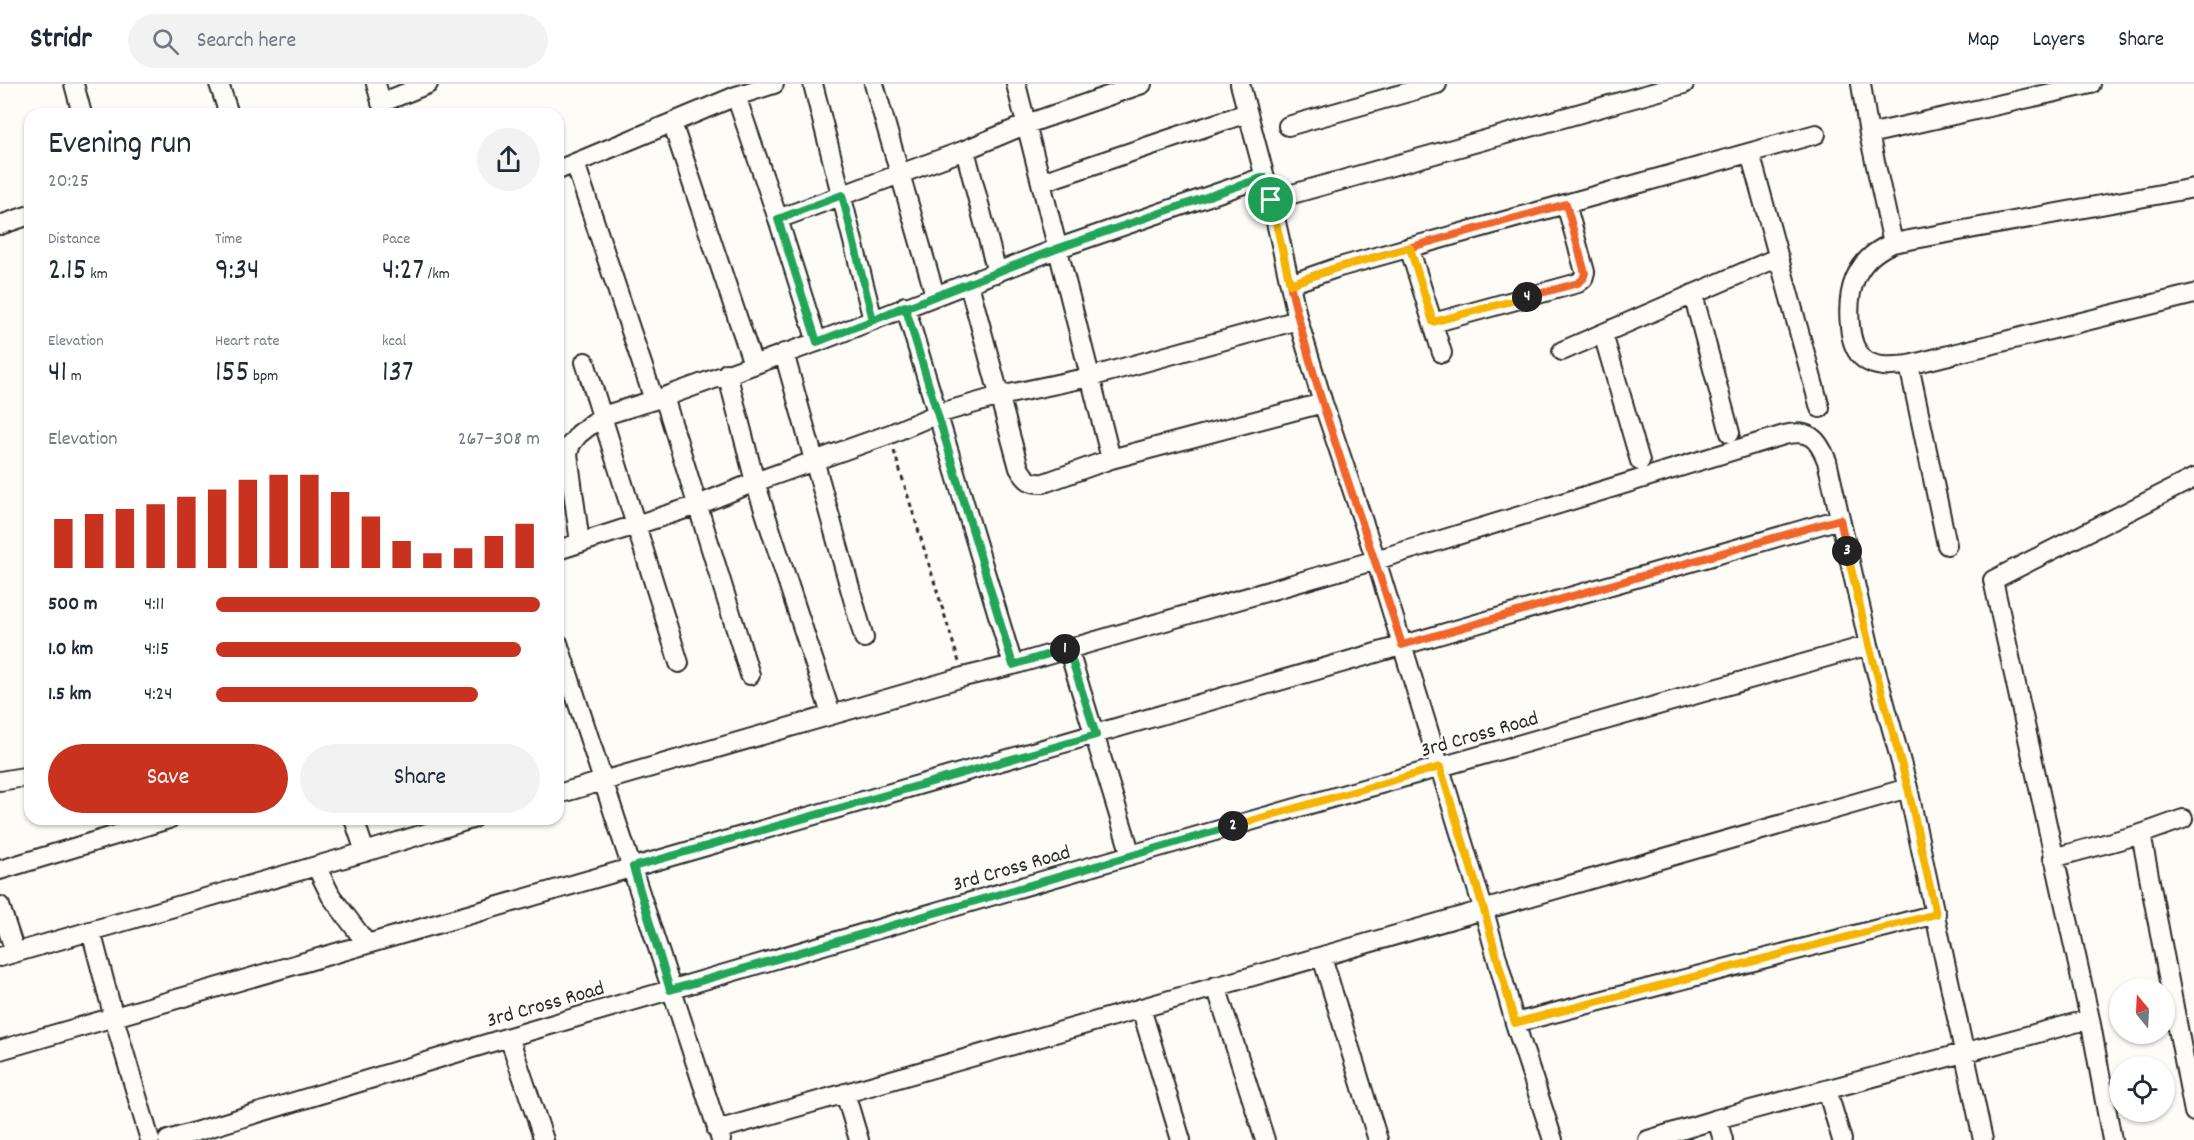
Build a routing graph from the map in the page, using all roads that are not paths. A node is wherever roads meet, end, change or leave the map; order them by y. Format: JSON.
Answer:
{"nodes":[{"id":1,"x":74,"y":84,"type":"edge"},
{"id":2,"x":219,"y":84,"type":"edge"},
{"id":3,"x":376,"y":84,"type":"edge"},
{"id":4,"x":428,"y":84,"type":"edge"},
{"id":5,"x":774,"y":84,"type":"edge"},
{"id":6,"x":813,"y":84,"type":"edge"},
{"id":7,"x":874,"y":84,"type":"edge"},
{"id":8,"x":1016,"y":84,"type":"edge"},
{"id":9,"x":1142,"y":84,"type":"edge"},
{"id":10,"x":1239,"y":84,"type":"edge"},
{"id":11,"x":1437,"y":84,"type":"edge"},
{"id":12,"x":1684,"y":84,"type":"edge"},
{"id":13,"x":1861,"y":84,"type":"edge"},
{"id":14,"x":2091,"y":84,"type":"edge"},
{"id":15,"x":736,"y":96,"type":"junction"},
{"id":16,"x":80,"y":108,"type":"edge"},
{"id":17,"x":227,"y":108,"type":"edge"},
{"id":18,"x":383,"y":108,"type":"edge"},
{"id":19,"x":385,"y":108,"type":"edge"},
{"id":20,"x":1247,"y":113,"type":"junction"},
{"id":21,"x":672,"y":123,"type":"junction"},
{"id":22,"x":1027,"y":124,"type":"junction"},
{"id":23,"x":1288,"y":126,"type":"dead end"},
{"id":24,"x":1816,"y":134,"type":"dead end"},
{"id":25,"x":1869,"y":134,"type":"junction"},
{"id":26,"x":965,"y":150,"type":"junction"},
{"id":27,"x":1750,"y":153,"type":"junction"},
{"id":28,"x":575,"y":163,"type":"junction"},
{"id":29,"x":564,"y":168,"type":"edge"},
{"id":30,"x":900,"y":173,"type":"junction"},
{"id":31,"x":1264,"y":177,"type":"junction"},
{"id":32,"x":1042,"y":182,"type":"junction"},
{"id":33,"x":2194,"y":188,"type":"edge"},
{"id":34,"x":842,"y":195,"type":"junction"},
{"id":35,"x":1271,"y":200,"type":"junction"},
{"id":36,"x":1566,"y":204,"type":"junction"},
{"id":37,"x":24,"y":217,"type":"edge"},
{"id":38,"x":778,"y":219,"type":"junction"},
{"id":39,"x":0,"y":225,"type":"edge"},
{"id":40,"x":1893,"y":243,"type":"junction"},
{"id":41,"x":1059,"y":248,"type":"junction"},
{"id":42,"x":1410,"y":248,"type":"junction"},
{"id":43,"x":1779,"y":257,"type":"junction"},
{"id":44,"x":997,"y":273,"type":"junction"},
{"id":45,"x":969,"y":284,"type":"junction"},
{"id":46,"x":1290,"y":284,"type":"junction"},
{"id":47,"x":1693,"y":294,"type":"junction"},
{"id":48,"x":2194,"y":294,"type":"edge"},
{"id":49,"x":935,"y":295,"type":"junction"},
{"id":50,"x":905,"y":306,"type":"junction"},
{"id":51,"x":873,"y":320,"type":"junction"},
{"id":52,"x":1298,"y":320,"type":"junction"},
{"id":53,"x":1433,"y":322,"type":"junction"},
{"id":54,"x":1603,"y":333,"type":"junction"},
{"id":55,"x":817,"y":342,"type":"junction"},
{"id":56,"x":1562,"y":351,"type":"dead end"},
{"id":57,"x":784,"y":353,"type":"junction"},
{"id":58,"x":1442,"y":353,"type":"dead end"},
{"id":59,"x":585,"y":362,"type":"dead end"},
{"id":60,"x":753,"y":364,"type":"junction"},
{"id":61,"x":1909,"y":365,"type":"junction"},
{"id":62,"x":727,"y":373,"type":"junction"},
{"id":63,"x":1090,"y":377,"type":"junction"},
{"id":64,"x":1000,"y":396,"type":"junction"},
{"id":65,"x":659,"y":398,"type":"junction"},
{"id":66,"x":1323,"y":403,"type":"junction"},
{"id":67,"x":1820,"y":408,"type":"dead end"},
{"id":68,"x":937,"y":414,"type":"junction"},
{"id":69,"x":602,"y":416,"type":"junction"},
{"id":70,"x":1730,"y":433,"type":"dead end"},
{"id":71,"x":1111,"y":459,"type":"junction"},
{"id":72,"x":815,"y":461,"type":"junction"},
{"id":73,"x":1640,"y":461,"type":"dead end"},
{"id":74,"x":2194,"y":478,"type":"edge"},
{"id":75,"x":755,"y":482,"type":"junction"},
{"id":76,"x":698,"y":505,"type":"junction"},
{"id":77,"x":1840,"y":519,"type":"junction"},
{"id":78,"x":637,"y":526,"type":"junction"},
{"id":79,"x":580,"y":543,"type":"junction"},
{"id":80,"x":1947,"y":545,"type":"dead end"},
{"id":81,"x":564,"y":548,"type":"edge"},
{"id":82,"x":1376,"y":560,"type":"junction"},
{"id":83,"x":864,"y":638,"type":"dead end"},
{"id":84,"x":1402,"y":645,"type":"junction"},
{"id":85,"x":1869,"y":645,"type":"junction"},
{"id":86,"x":1068,"y":648,"type":"junction"},
{"id":87,"x":564,"y":662,"type":"edge"},
{"id":88,"x":679,"y":663,"type":"dead end"},
{"id":89,"x":1013,"y":665,"type":"junction"},
{"id":90,"x":750,"y":675,"type":"dead end"},
{"id":91,"x":831,"y":714,"type":"junction"},
{"id":92,"x":1096,"y":735,"type":"junction"},
{"id":93,"x":1440,"y":767,"type":"junction"},
{"id":94,"x":24,"y":777,"type":"edge"},
{"id":95,"x":0,"y":781,"type":"edge"},
{"id":96,"x":603,"y":781,"type":"junction"},
{"id":97,"x":1908,"y":788,"type":"junction"},
{"id":98,"x":564,"y":792,"type":"edge"},
{"id":99,"x":2183,"y":819,"type":"dead end"},
{"id":100,"x":149,"y":825,"type":"edge"},
{"id":101,"x":356,"y":825,"type":"edge"},
{"id":102,"x":451,"y":825,"type":"edge"},
{"id":103,"x":2141,"y":834,"type":"junction"},
{"id":104,"x":365,"y":852,"type":"junction"},
{"id":105,"x":1131,"y":855,"type":"junction"},
{"id":106,"x":2053,"y":858,"type":"junction"},
{"id":107,"x":316,"y":866,"type":"junction"},
{"id":108,"x":633,"y":867,"type":"junction"},
{"id":109,"x":0,"y":870,"type":"edge"},
{"id":110,"x":0,"y":906,"type":"edge"},
{"id":111,"x":1484,"y":910,"type":"junction"},
{"id":112,"x":1936,"y":914,"type":"junction"},
{"id":113,"x":92,"y":931,"type":"junction"},
{"id":114,"x":367,"y":944,"type":"junction"},
{"id":115,"x":8,"y":955,"type":"edge"},
{"id":116,"x":1322,"y":957,"type":"junction"},
{"id":117,"x":1216,"y":986,"type":"junction"},
{"id":118,"x":670,"y":990,"type":"junction"},
{"id":119,"x":1141,"y":1008,"type":"junction"},
{"id":120,"x":114,"y":1018,"type":"junction"},
{"id":121,"x":2090,"y":1019,"type":"junction"},
{"id":122,"x":1515,"y":1023,"type":"junction"},
{"id":123,"x":509,"y":1036,"type":"junction"},
{"id":124,"x":0,"y":1050,"type":"edge"},
{"id":125,"x":1964,"y":1053,"type":"junction"},
{"id":126,"x":1827,"y":1090,"type":"junction"},
{"id":127,"x":845,"y":1093,"type":"junction"},
{"id":128,"x":2194,"y":1112,"type":"edge"},
{"id":129,"x":1717,"y":1119,"type":"junction"},
{"id":130,"x":719,"y":1135,"type":"edge"},
{"id":131,"x":150,"y":1140,"type":"edge"},
{"id":132,"x":168,"y":1140,"type":"edge"},
{"id":133,"x":544,"y":1140,"type":"edge"},
{"id":134,"x":859,"y":1140,"type":"edge"},
{"id":135,"x":1181,"y":1140,"type":"edge"},
{"id":136,"x":1266,"y":1140,"type":"edge"},
{"id":137,"x":1378,"y":1140,"type":"edge"},
{"id":138,"x":1553,"y":1140,"type":"edge"},
{"id":139,"x":1648,"y":1140,"type":"edge"},
{"id":140,"x":1723,"y":1140,"type":"edge"},
{"id":141,"x":1842,"y":1140,"type":"edge"},
{"id":142,"x":1983,"y":1140,"type":"edge"},
{"id":143,"x":2112,"y":1140,"type":"edge"}],
"edges":[{"from":1,"to":16,"type":"street"},
{"from":2,"to":17,"type":"street"},
{"from":3,"to":18,"type":"street"},
{"from":4,"to":19,"type":"street"},
{"from":5,"to":15,"type":"street"},
{"from":6,"to":34,"type":"street"},
{"from":7,"to":30,"type":"street"},
{"from":8,"to":22,"type":"street"},
{"from":9,"to":22,"type":"street"},
{"from":10,"to":20,"type":"street"},
{"from":11,"to":23,"type":"street"},
{"from":12,"to":35,"type":"street"},
{"from":13,"to":25,"type":"street"},
{"from":14,"to":25,"type":"street"},
{"from":15,"to":21,"type":"street"},
{"from":15,"to":38,"type":"street"},
{"from":20,"to":31,"type":"street"},
{"from":20,"to":32,"type":"street"},
{"from":21,"to":28,"type":"street"},
{"from":21,"to":60,"type":"street"},
{"from":22,"to":26,"type":"street"},
{"from":22,"to":32,"type":"street"},
{"from":24,"to":27,"type":"street"},
{"from":25,"to":40,"type":"street"},
{"from":26,"to":30,"type":"street"},
{"from":26,"to":44,"type":"street"},
{"from":27,"to":36,"type":"street"},
{"from":27,"to":43,"type":"street"},
{"from":28,"to":29,"type":"street"},
{"from":28,"to":65,"type":"street"},
{"from":30,"to":34,"type":"street"},
{"from":30,"to":49,"type":"street"},
{"from":31,"to":35,"type":"street"},
{"from":31,"to":41,"type":"street"},
{"from":32,"to":41,"type":"street"},
{"from":33,"to":40,"type":"street"},
{"from":34,"to":38,"type":"street"},
{"from":34,"to":51,"type":"street"},
{"from":35,"to":46,"type":"street"},
{"from":36,"to":42,"type":"street"},
{"from":36,"to":53,"type":"street"},
{"from":37,"to":39,"type":"street"},
{"from":38,"to":55,"type":"street"},
{"from":40,"to":61,"type":"street"},
{"from":41,"to":44,"type":"street"},
{"from":41,"to":63,"type":"street"},
{"from":42,"to":46,"type":"street"},
{"from":42,"to":53,"type":"street"},
{"from":43,"to":47,"type":"street"},
{"from":43,"to":67,"type":"street"},
{"from":44,"to":45,"type":"street"},
{"from":45,"to":49,"type":"street"},
{"from":45,"to":64,"type":"street"},
{"from":46,"to":52,"type":"street"},
{"from":47,"to":54,"type":"street"},
{"from":47,"to":70,"type":"street"},
{"from":48,"to":61,"type":"street"},
{"from":49,"to":50,"type":"street"},
{"from":50,"to":51,"type":"street"},
{"from":50,"to":68,"type":"street"},
{"from":51,"to":55,"type":"street"},
{"from":52,"to":63,"type":"street"},
{"from":52,"to":66,"type":"street"},
{"from":53,"to":58,"type":"street"},
{"from":54,"to":56,"type":"street"},
{"from":54,"to":73,"type":"street"},
{"from":55,"to":57,"type":"street"},
{"from":57,"to":60,"type":"street"},
{"from":57,"to":72,"type":"street"},
{"from":59,"to":69,"type":"street"},
{"from":60,"to":62,"type":"street"},
{"from":61,"to":80,"type":"street"},
{"from":62,"to":65,"type":"street"},
{"from":62,"to":75,"type":"street"},
{"from":63,"to":64,"type":"street"},
{"from":63,"to":71,"type":"street"},
{"from":64,"to":68,"type":"street"},
{"from":64,"to":71,"type":"street"},
{"from":65,"to":69,"type":"street"},
{"from":65,"to":76,"type":"street"},
{"from":66,"to":71,"type":"street"},
{"from":66,"to":82,"type":"street"},
{"from":68,"to":72,"type":"street"},
{"from":68,"to":89,"type":"street"},
{"from":69,"to":78,"type":"street"},
{"from":69,"to":79,"type":"street"},
{"from":72,"to":75,"type":"street"},
{"from":72,"to":83,"type":"street"},
{"from":74,"to":106,"type":"street"},
{"from":75,"to":76,"type":"street"},
{"from":75,"to":91,"type":"street"},
{"from":76,"to":78,"type":"street"},
{"from":76,"to":90,"type":"street"},
{"from":77,"to":82,"type":"street"},
{"from":77,"to":84,"type":"street"},
{"from":77,"to":85,"type":"street"},
{"from":78,"to":79,"type":"street"},
{"from":78,"to":88,"type":"street"},
{"from":79,"to":81,"type":"street"},
{"from":82,"to":84,"type":"street"},
{"from":82,"to":86,"type":"street"},
{"from":84,"to":92,"type":"street"},
{"from":84,"to":93,"type":"street"},
{"from":85,"to":93,"type":"street","name":"3rd Cross Road"},
{"from":85,"to":97,"type":"street"},
{"from":86,"to":89,"type":"street"},
{"from":86,"to":92,"type":"street"},
{"from":87,"to":96,"type":"street"},
{"from":89,"to":91,"type":"street"},
{"from":91,"to":96,"type":"street"},
{"from":92,"to":105,"type":"street"},
{"from":92,"to":108,"type":"street"},
{"from":93,"to":105,"type":"street","name":"3rd Cross Road"},
{"from":93,"to":111,"type":"street"},
{"from":94,"to":95,"type":"street"},
{"from":96,"to":98,"type":"street"},
{"from":96,"to":108,"type":"street"},
{"from":97,"to":111,"type":"street"},
{"from":97,"to":112,"type":"street"},
{"from":99,"to":103,"type":"street"},
{"from":100,"to":109,"type":"street"},
{"from":101,"to":104,"type":"street"},
{"from":102,"to":104,"type":"street"},
{"from":103,"to":106,"type":"street"},
{"from":103,"to":128,"type":"street"},
{"from":104,"to":107,"type":"street"},
{"from":105,"to":118,"type":"street","name":"3rd Cross Road"},
{"from":106,"to":121,"type":"street"},
{"from":107,"to":113,"type":"street"},
{"from":107,"to":114,"type":"street"},
{"from":108,"to":114,"type":"street"},
{"from":108,"to":118,"type":"street"},
{"from":110,"to":115,"type":"street"},
{"from":111,"to":116,"type":"street"},
{"from":111,"to":122,"type":"street"},
{"from":112,"to":122,"type":"street"},
{"from":112,"to":125,"type":"street"},
{"from":113,"to":115,"type":"street"},
{"from":113,"to":120,"type":"street"},
{"from":114,"to":120,"type":"street"},
{"from":116,"to":117,"type":"street"},
{"from":116,"to":137,"type":"street"},
{"from":117,"to":119,"type":"street"},
{"from":117,"to":136,"type":"street"},
{"from":118,"to":123,"type":"street","name":"3rd Cross Road"},
{"from":118,"to":130,"type":"street"},
{"from":119,"to":127,"type":"street"},
{"from":119,"to":135,"type":"street"},
{"from":120,"to":124,"type":"street"},
{"from":120,"to":131,"type":"street"},
{"from":121,"to":125,"type":"street"},
{"from":121,"to":143,"type":"street"},
{"from":122,"to":138,"type":"street"},
{"from":123,"to":132,"type":"street","name":"3rd Cross Road"},
{"from":123,"to":133,"type":"street"},
{"from":125,"to":126,"type":"street"},
{"from":125,"to":142,"type":"street"},
{"from":126,"to":129,"type":"street"},
{"from":126,"to":141,"type":"street"},
{"from":127,"to":130,"type":"street"},
{"from":127,"to":134,"type":"street"},
{"from":129,"to":139,"type":"street"},
{"from":129,"to":140,"type":"street"}]}
